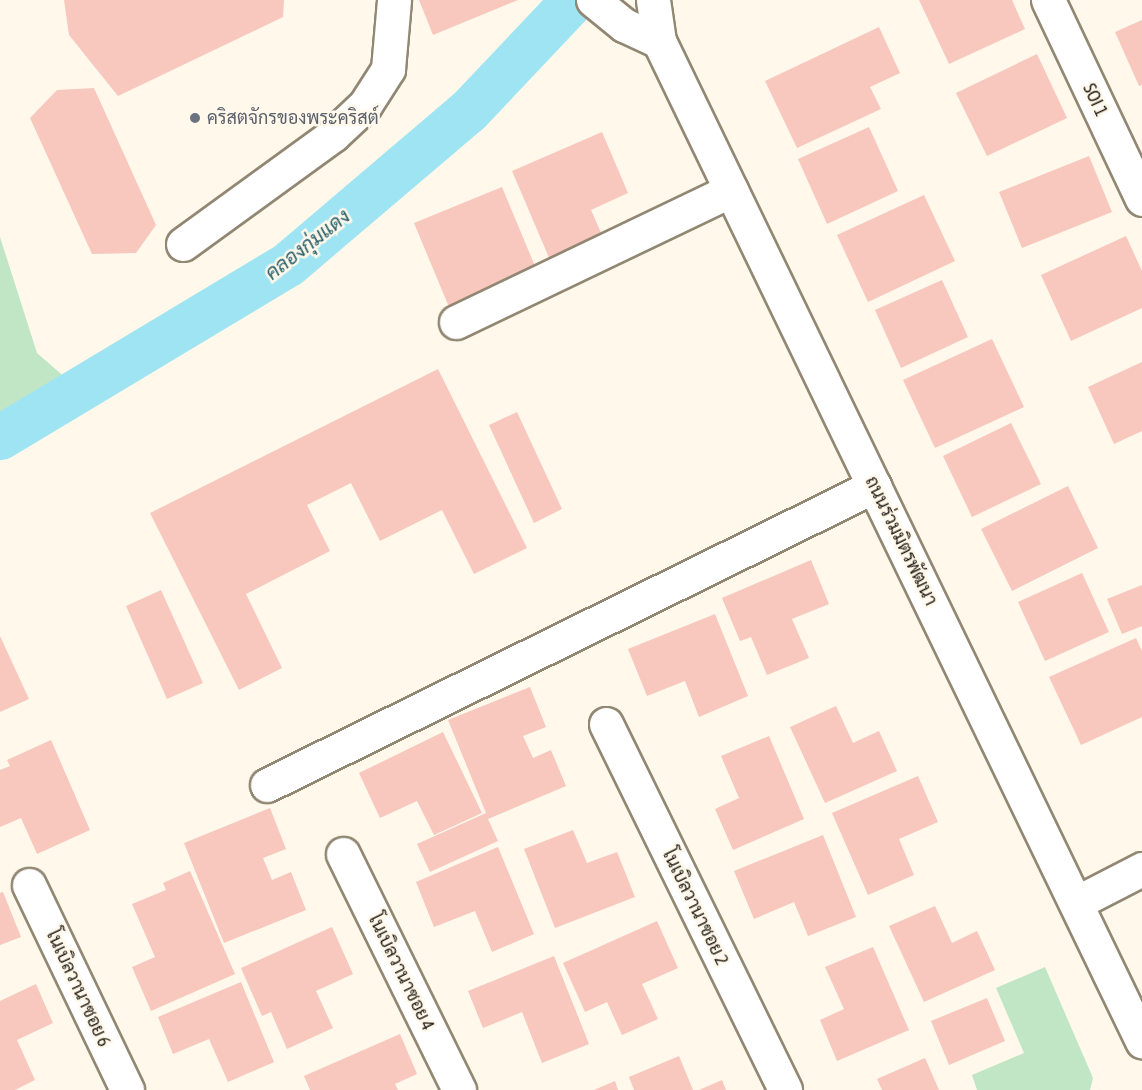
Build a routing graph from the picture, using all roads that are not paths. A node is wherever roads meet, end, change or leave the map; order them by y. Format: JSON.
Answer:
{"nodes":[{"id":1,"x":394,"y":0,"type":"edge"},
{"id":2,"x":652,"y":0,"type":"edge"},
{"id":3,"x":1048,"y":0,"type":"edge"},
{"id":4,"x":596,"y":3,"type":"edge"},
{"id":5,"x":659,"y":41,"type":"junction"},
{"id":6,"x":731,"y":190,"type":"junction"},
{"id":7,"x":1142,"y":199,"type":"edge"},
{"id":8,"x":183,"y":244,"type":"dead end"},
{"id":9,"x":456,"y":322,"type":"dead end"},
{"id":10,"x":874,"y":486,"type":"junction"},
{"id":11,"x":606,"y":724,"type":"dead end"},
{"id":12,"x":267,"y":785,"type":"dead end"},
{"id":13,"x":343,"y":854,"type":"dead end"},
{"id":14,"x":1142,"y":869,"type":"edge"},
{"id":15,"x":29,"y":885,"type":"dead end"},
{"id":16,"x":1076,"y":903,"type":"junction"},
{"id":17,"x":1142,"y":1041,"type":"edge"},
{"id":18,"x":126,"y":1090,"type":"edge"},
{"id":19,"x":459,"y":1090,"type":"edge"},
{"id":20,"x":784,"y":1090,"type":"edge"}],
"edges":[{"from":1,"to":8,"type":"street"},
{"from":2,"to":5,"type":"street","name":"ถนนร่วมมิตรพัฒนา"},
{"from":3,"to":7,"type":"street","name":"SOI 1"},
{"from":4,"to":5,"type":"street"},
{"from":5,"to":6,"type":"street","name":"ถนนร่วมมิตรพัฒนา"},
{"from":6,"to":9,"type":"street"},
{"from":6,"to":10,"type":"street","name":"ถนนร่วมมิตรพัฒนา"},
{"from":10,"to":12,"type":"street"},
{"from":10,"to":16,"type":"street","name":"ถนนร่วมมิตรพัฒนา"},
{"from":11,"to":20,"type":"street","name":"โนเบิลวานาซอย 2"},
{"from":13,"to":19,"type":"street","name":"โนเบิลวานาซอย 4"},
{"from":14,"to":16,"type":"street"},
{"from":15,"to":18,"type":"street","name":"โนเบิลวานาซอย 6"},
{"from":16,"to":17,"type":"street","name":"ถนนร่วมมิตรพัฒนา"}]}
